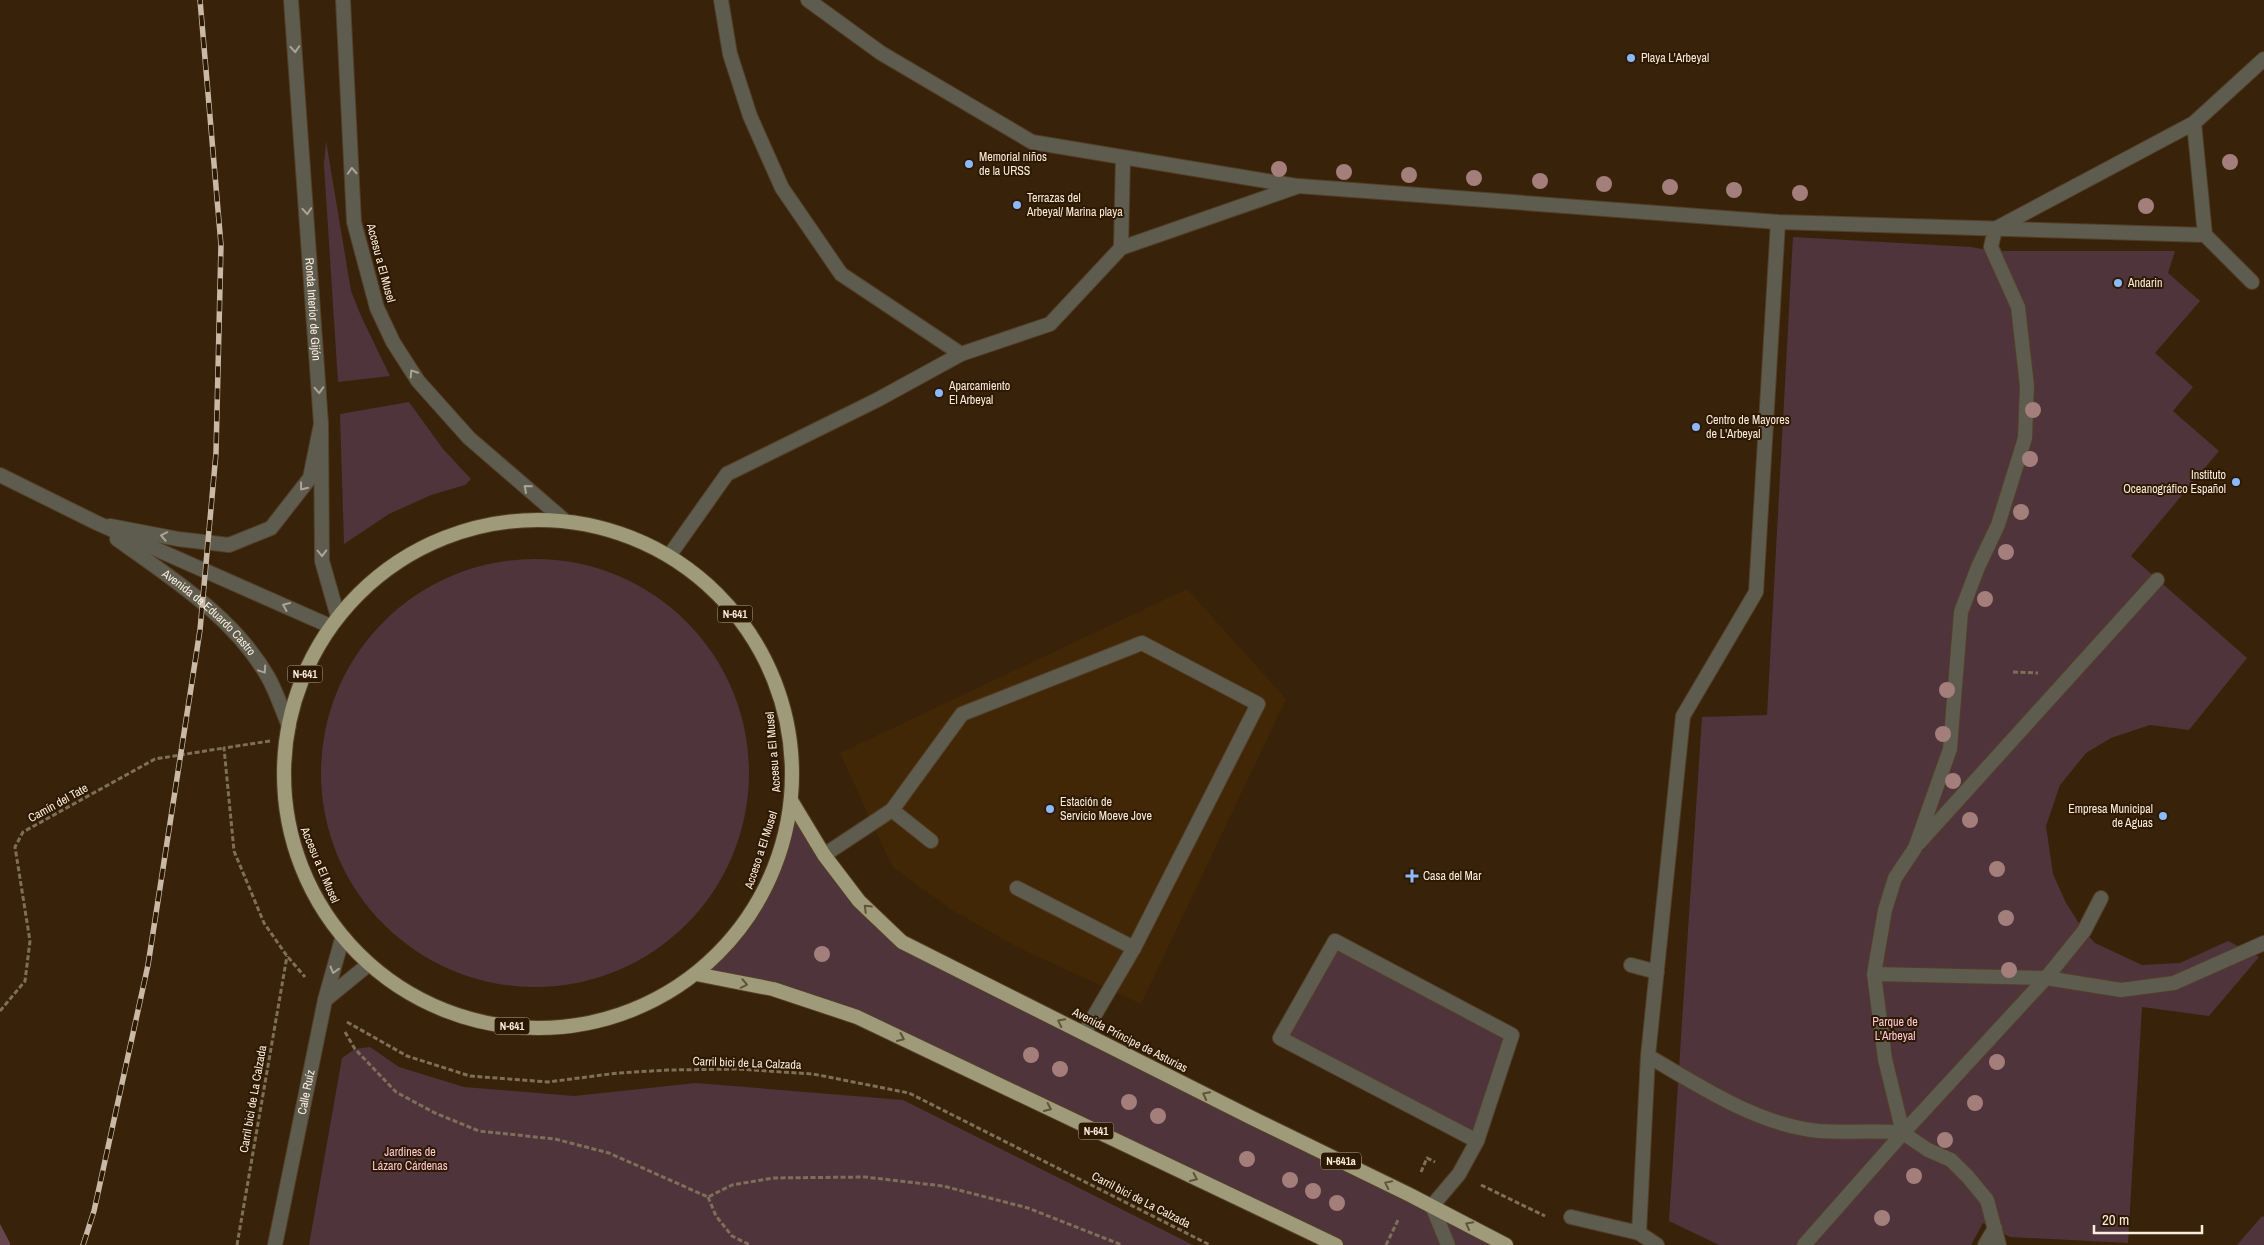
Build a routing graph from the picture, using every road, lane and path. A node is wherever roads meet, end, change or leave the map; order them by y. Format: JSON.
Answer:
{"nodes":[{"id":1,"x":291,"y":0,"type":"edge"},
{"id":2,"x":343,"y":0,"type":"edge"},
{"id":3,"x":721,"y":0,"type":"edge"},
{"id":4,"x":808,"y":0,"type":"edge"},
{"id":5,"x":2264,"y":59,"type":"edge"},
{"id":6,"x":2194,"y":123,"type":"junction"},
{"id":7,"x":1123,"y":157,"type":"junction"},
{"id":8,"x":1299,"y":186,"type":"junction"},
{"id":9,"x":1778,"y":222,"type":"junction"},
{"id":10,"x":1995,"y":229,"type":"junction"},
{"id":11,"x":2205,"y":235,"type":"junction"},
{"id":12,"x":1121,"y":248,"type":"junction"},
{"id":13,"x":2252,"y":282,"type":"dead end"},
{"id":14,"x":961,"y":354,"type":"junction"},
{"id":15,"x":321,"y":424,"type":"junction"},
{"id":16,"x":0,"y":475,"type":"edge"},
{"id":17,"x":564,"y":520,"type":"junction"},
{"id":18,"x":97,"y":523,"type":"junction"},
{"id":19,"x":669,"y":556,"type":"junction"},
{"id":20,"x":2157,"y":580,"type":"dead end"},
{"id":21,"x":334,"y":621,"type":"junction"},
{"id":22,"x":287,"y":733,"type":"junction"},
{"id":23,"x":224,"y":748,"type":"junction"},
{"id":24,"x":792,"y":802,"type":"junction"},
{"id":25,"x":892,"y":810,"type":"junction"},
{"id":26,"x":931,"y":841,"type":"dead end"},
{"id":27,"x":1915,"y":848,"type":"junction"},
{"id":28,"x":824,"y":855,"type":"junction"},
{"id":29,"x":1017,"y":888,"type":"dead end"},
{"id":30,"x":2101,"y":898,"type":"dead end"},
{"id":31,"x":342,"y":939,"type":"junction"},
{"id":32,"x":2264,"y":942,"type":"edge"},
{"id":33,"x":1134,"y":948,"type":"junction"},
{"id":34,"x":287,"y":956,"type":"junction"},
{"id":35,"x":369,"y":964,"type":"junction"},
{"id":36,"x":1630,"y":965,"type":"dead end"},
{"id":37,"x":1657,"y":972,"type":"junction"},
{"id":38,"x":696,"y":974,"type":"junction"},
{"id":39,"x":1874,"y":974,"type":"junction"},
{"id":40,"x":2046,"y":978,"type":"junction"},
{"id":41,"x":325,"y":1000,"type":"junction"},
{"id":42,"x":0,"y":1011,"type":"edge"},
{"id":43,"x":344,"y":1032,"type":"dead end"},
{"id":44,"x":1084,"y":1033,"type":"junction"},
{"id":45,"x":1648,"y":1056,"type":"junction"},
{"id":46,"x":1250,"y":1117,"type":"joint"},
{"id":47,"x":1903,"y":1133,"type":"junction"},
{"id":48,"x":1477,"y":1140,"type":"junction"},
{"id":49,"x":708,"y":1197,"type":"junction"},
{"id":50,"x":1432,"y":1206,"type":"junction"},
{"id":51,"x":1571,"y":1217,"type":"dead end"},
{"id":52,"x":1995,"y":1228,"type":"junction"},
{"id":53,"x":1639,"y":1233,"type":"junction"},
{"id":54,"x":237,"y":1245,"type":"edge"},
{"id":55,"x":275,"y":1245,"type":"edge"},
{"id":56,"x":750,"y":1245,"type":"edge"},
{"id":57,"x":1122,"y":1245,"type":"edge"},
{"id":58,"x":1210,"y":1245,"type":"edge"},
{"id":59,"x":1336,"y":1245,"type":"edge"},
{"id":60,"x":1448,"y":1245,"type":"edge"},
{"id":61,"x":1506,"y":1245,"type":"edge"},
{"id":62,"x":1656,"y":1245,"type":"edge"},
{"id":63,"x":1804,"y":1245,"type":"edge"},
{"id":64,"x":1985,"y":1245,"type":"edge"},
{"id":65,"x":2000,"y":1245,"type":"edge"}],
"edges":[{"from":1,"to":15,"type":"street","name":"Ronda Interior de Gijón","one_way":true},
{"from":17,"to":2,"type":"street","name":"Accesu a El Musel","one_way":true},
{"from":3,"to":14,"type":"street"},
{"from":4,"to":7,"type":"street"},
{"from":5,"to":6,"type":"street"},
{"from":6,"to":10,"type":"street"},
{"from":6,"to":11,"type":"street"},
{"from":7,"to":8,"type":"street"},
{"from":7,"to":12,"type":"street"},
{"from":8,"to":9,"type":"street"},
{"from":8,"to":12,"type":"street"},
{"from":9,"to":10,"type":"street"},
{"from":9,"to":37,"type":"street"},
{"from":10,"to":11,"type":"street"},
{"from":10,"to":27,"type":"street"},
{"from":11,"to":13,"type":"street"},
{"from":12,"to":14,"type":"street"},
{"from":14,"to":19,"type":"street"},
{"from":15,"to":18,"type":"street","name":"Avenida de Eduardo Castro","one_way":true},
{"from":15,"to":21,"type":"street","name":"Ronda Interior de Gijón","one_way":true},
{"from":16,"to":18,"type":"street","name":"Avenida de Eduardo Castro"},
{"from":17,"to":19,"type":"highway","name":"Accesu a El Musel","number":"N-641"},
{"from":17,"to":21,"type":"highway","name":"Accesu a El Musel","number":"N-641"},
{"from":21,"to":18,"type":"street","name":"Avenida de Eduardo Castro","one_way":true},
{"from":18,"to":22,"type":"street","name":"Avenida de Eduardo Castro","one_way":true},
{"from":19,"to":24,"type":"highway","name":"Accesu a El Musel","number":"N-641"},
{"from":20,"to":27,"type":"street"},
{"from":21,"to":22,"type":"highway","name":"Accesu a El Musel","number":"N-641"},
{"from":22,"to":23,"type":"path"},
{"from":22,"to":31,"type":"highway","name":"Accesu a El Musel","number":"N-641"},
{"from":23,"to":34,"type":"path","name":"Carril bici de La Calzada"},
{"from":23,"to":42,"type":"path","name":"Camín del Tate"},
{"from":24,"to":28,"type":"highway","name":"Avenida Príncipe de Asturias","number":"N-641"},
{"from":24,"to":38,"type":"highway","name":"Acceso a El Musel","number":"N-641"},
{"from":25,"to":26,"type":"street"},
{"from":25,"to":28,"type":"street"},
{"from":25,"to":33,"type":"street"},
{"from":27,"to":39,"type":"street"},
{"from":44,"to":28,"type":"highway","name":"Avenida Príncipe de Asturias","number":"N-641","one_way":true},
{"from":29,"to":33,"type":"street"},
{"from":30,"to":40,"type":"street"},
{"from":31,"to":35,"type":"highway","name":"Accesu a El Musel","number":"N-641"},
{"from":31,"to":41,"type":"street","name":"Calle Ruíz","one_way":true},
{"from":32,"to":40,"type":"street"},
{"from":33,"to":44,"type":"street"},
{"from":34,"to":41,"type":"path","name":"Carril bici de La Calzada"},
{"from":34,"to":54,"type":"path","name":"Carril bici de La Calzada"},
{"from":35,"to":38,"type":"highway","name":"Accesu a El Musel","number":"N-641"},
{"from":35,"to":41,"type":"street"},
{"from":36,"to":37,"type":"street"},
{"from":37,"to":45,"type":"street"},
{"from":38,"to":59,"type":"highway","number":"N-641","one_way":true},
{"from":39,"to":40,"type":"street"},
{"from":39,"to":47,"type":"street"},
{"from":40,"to":47,"type":"street"},
{"from":41,"to":55,"type":"street","name":"Calle Ruíz"},
{"from":41,"to":58,"type":"path","name":"Carril bici de La Calzada"},
{"from":43,"to":49,"type":"path"},
{"from":46,"to":44,"type":"highway","name":"Avenida Príncipe de Asturias","number":"N-641","one_way":true},
{"from":45,"to":47,"type":"street"},
{"from":45,"to":53,"type":"street"},
{"from":50,"to":46,"type":"highway","name":"Avenida Príncipe de Asturias","number":"N-641a","one_way":true},
{"from":47,"to":52,"type":"street"},
{"from":47,"to":63,"type":"street"},
{"from":48,"to":48,"type":"street"},
{"from":48,"to":50,"type":"street"},
{"from":49,"to":56,"type":"path"},
{"from":49,"to":57,"type":"path"},
{"from":50,"to":60,"type":"street"},
{"from":61,"to":50,"type":"highway","name":"Avenida Príncipe de Asturias","one_way":true},
{"from":51,"to":53,"type":"street"},
{"from":52,"to":64,"type":"street"},
{"from":52,"to":65,"type":"street"},
{"from":53,"to":62,"type":"street"}]}
